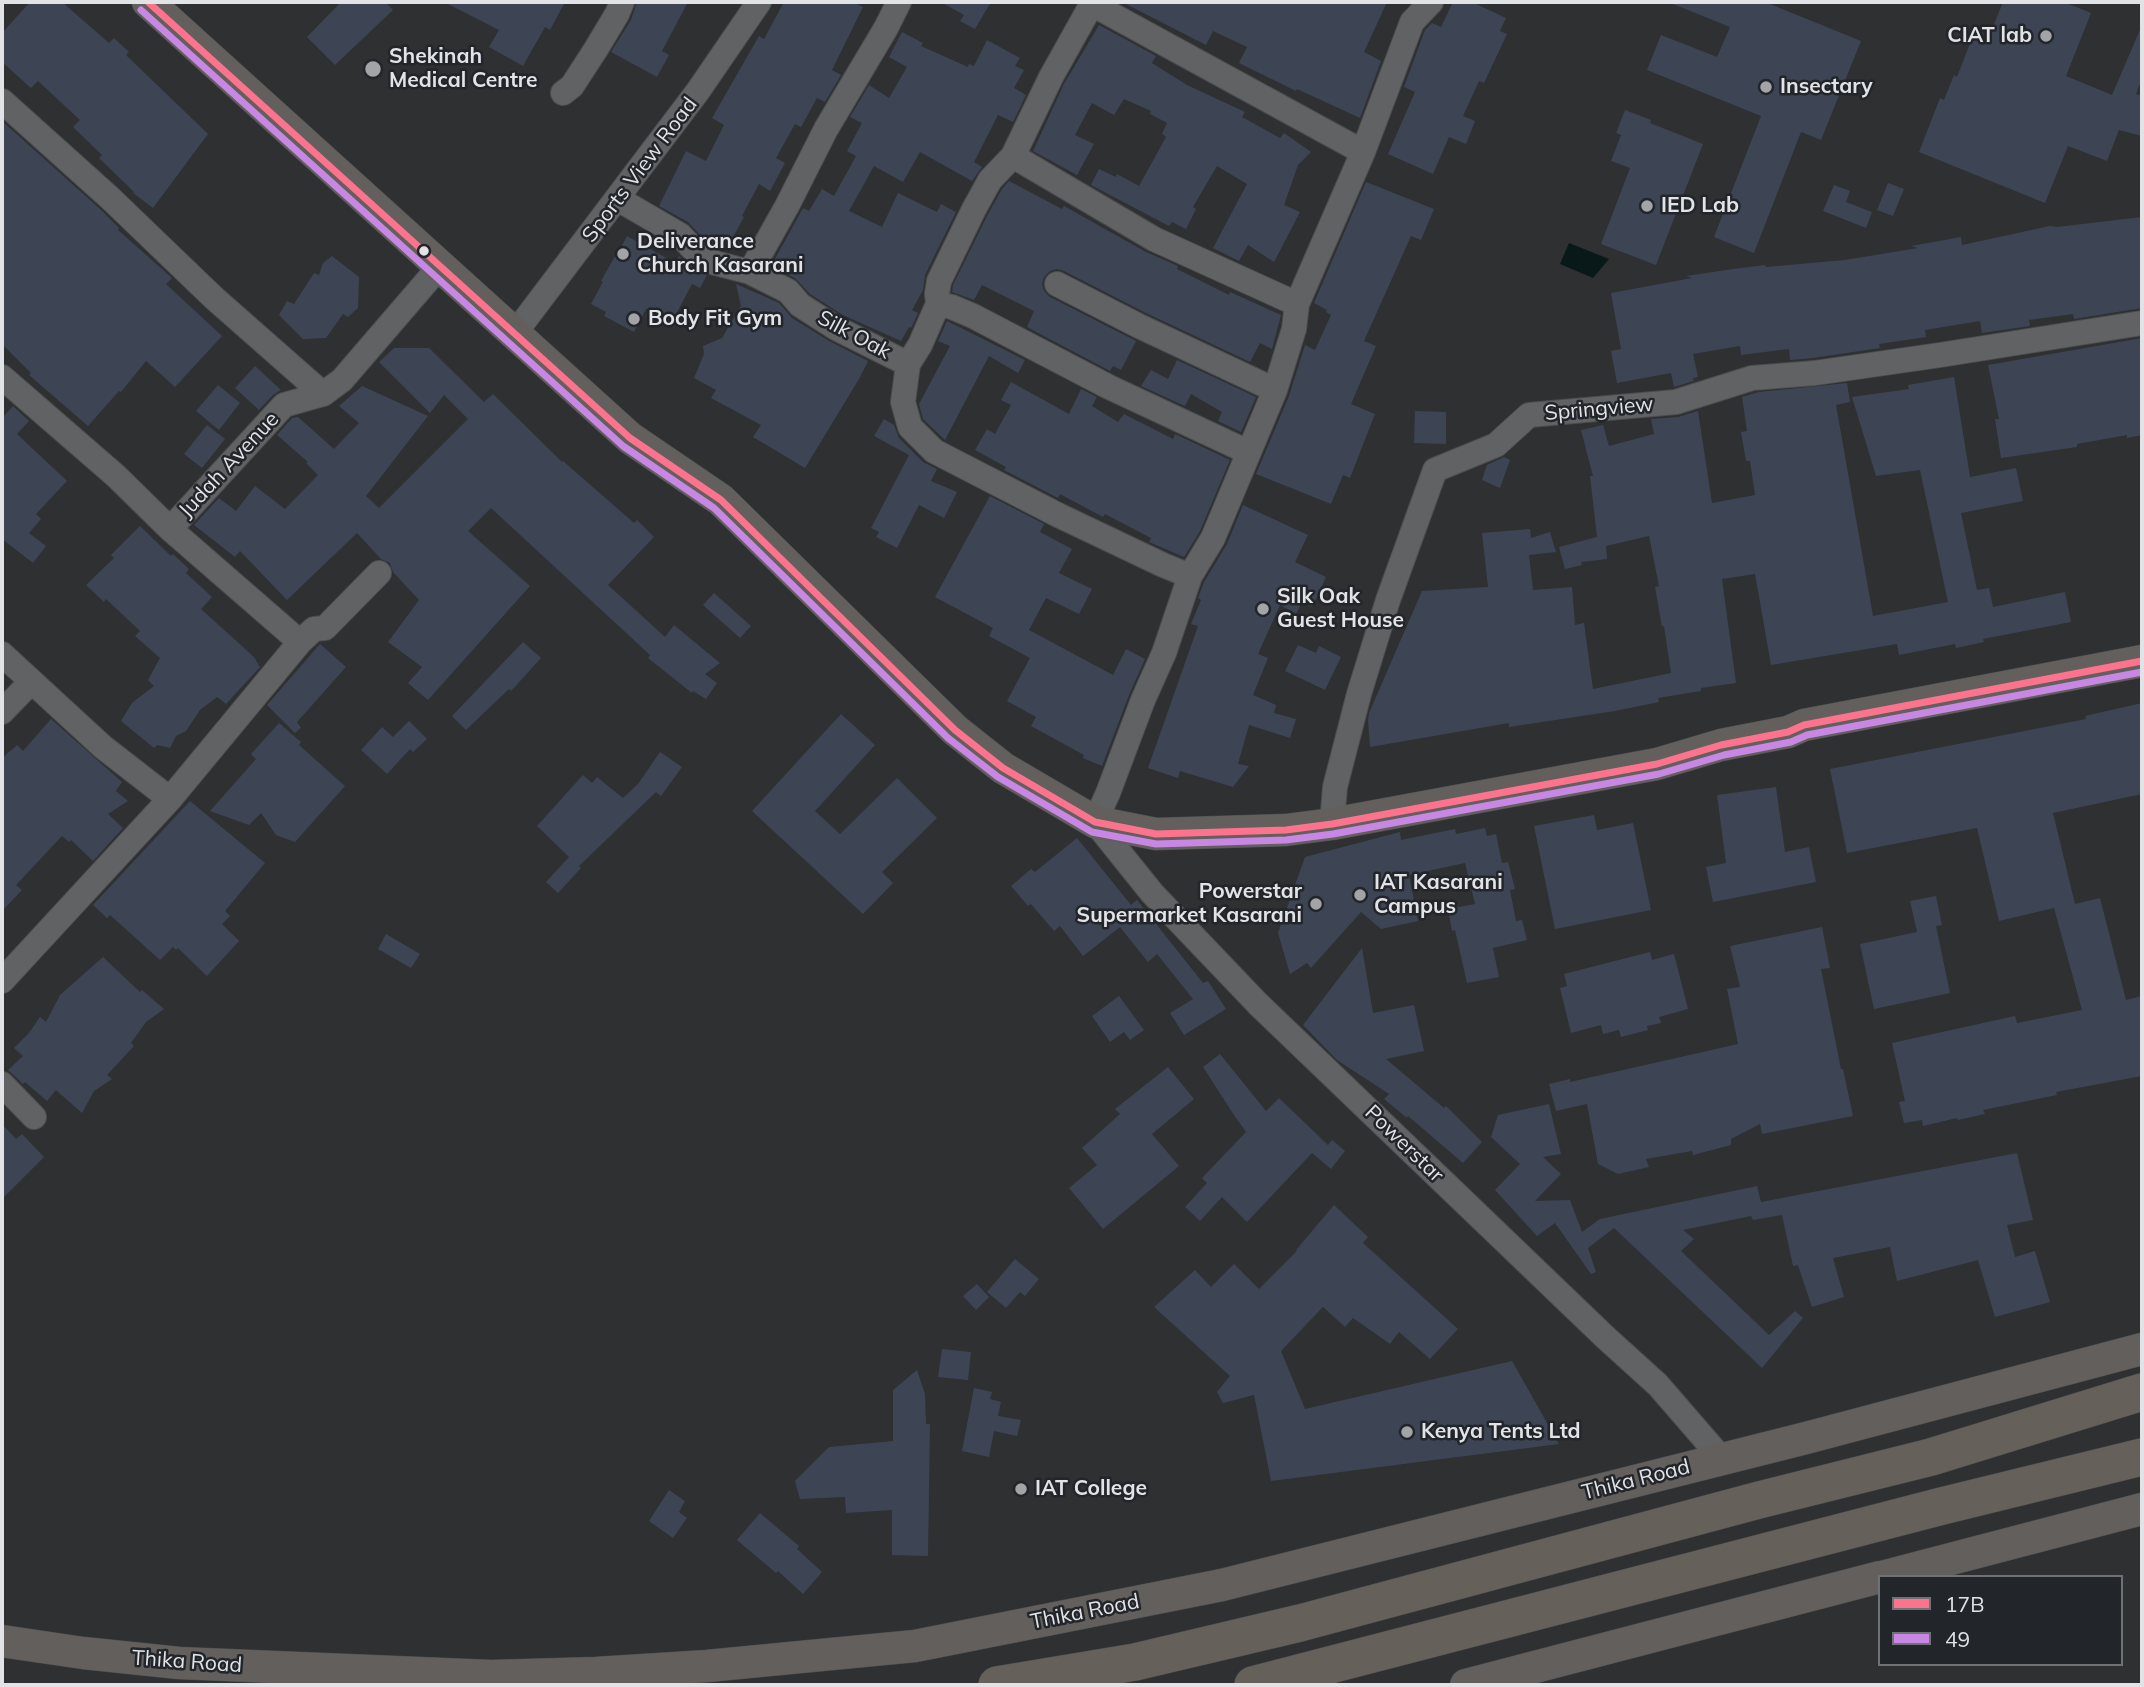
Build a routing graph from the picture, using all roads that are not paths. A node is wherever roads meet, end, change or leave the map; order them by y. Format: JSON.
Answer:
{"nodes":[{"id":1,"x":148,"y":2,"type":"edge"},
{"id":2,"x":622,"y":2,"type":"edge"},
{"id":3,"x":759,"y":2,"type":"edge"},
{"id":4,"x":899,"y":2,"type":"edge"},
{"id":5,"x":1431,"y":2,"type":"edge"},
{"id":6,"x":1092,"y":3,"type":"edge"},
{"id":7,"x":563,"y":93,"type":"dead end"},
{"id":8,"x":2,"y":101,"type":"edge"},
{"id":9,"x":1363,"y":152,"type":"junction"},
{"id":10,"x":1013,"y":156,"type":"junction"},
{"id":11,"x":618,"y":199,"type":"junction"},
{"id":12,"x":441,"y":265,"type":"junction"},
{"id":13,"x":750,"y":272,"type":"junction"},
{"id":14,"x":1056,"y":284,"type":"dead end"},
{"id":15,"x":938,"y":304,"type":"junction"},
{"id":16,"x":1297,"y":304,"type":"junction"},
{"id":17,"x":2142,"y":323,"type":"edge"},
{"id":18,"x":515,"y":333,"type":"junction"},
{"id":19,"x":908,"y":364,"type":"junction"},
{"id":20,"x":2,"y":377,"type":"edge"},
{"id":21,"x":1275,"y":390,"type":"junction"},
{"id":22,"x":323,"y":394,"type":"junction"},
{"id":23,"x":1248,"y":453,"type":"junction"},
{"id":24,"x":170,"y":529,"type":"junction"},
{"id":25,"x":379,"y":573,"type":"dead end"},
{"id":26,"x":1190,"y":576,"type":"junction"},
{"id":27,"x":300,"y":642,"type":"junction"},
{"id":28,"x":2,"y":654,"type":"edge"},
{"id":29,"x":2142,"y":661,"type":"edge"},
{"id":30,"x":32,"y":682,"type":"junction"},
{"id":31,"x":2,"y":712,"type":"edge"},
{"id":32,"x":170,"y":799,"type":"junction"},
{"id":33,"x":1095,"y":822,"type":"junction"},
{"id":34,"x":1332,"y":824,"type":"junction"},
{"id":35,"x":2,"y":981,"type":"edge"},
{"id":36,"x":2,"y":1084,"type":"edge"},
{"id":37,"x":34,"y":1117,"type":"dead end"},
{"id":38,"x":2142,"y":1349,"type":"edge"},
{"id":39,"x":2142,"y":1392,"type":"edge"},
{"id":40,"x":2142,"y":1457,"type":"edge"},
{"id":41,"x":1722,"y":1458,"type":"junction"},
{"id":42,"x":2142,"y":1509,"type":"edge"},
{"id":43,"x":1889,"y":1575,"type":"edge"},
{"id":44,"x":1878,"y":1578,"type":"edge"},
{"id":45,"x":2,"y":1641,"type":"edge"},
{"id":46,"x":1473,"y":1684,"type":"edge"},
{"id":47,"x":997,"y":1685,"type":"edge"},
{"id":48,"x":1253,"y":1685,"type":"edge"}],
"edges":[{"from":1,"to":12,"type":"main road"},
{"from":2,"to":7,"type":"street"},
{"from":3,"to":11,"type":"street","name":"Sports View Road"},
{"from":4,"to":13,"type":"street"},
{"from":5,"to":9,"type":"street"},
{"from":6,"to":9,"type":"street"},
{"from":6,"to":10,"type":"street"},
{"from":8,"to":22,"type":"street"},
{"from":9,"to":16,"type":"street"},
{"from":10,"to":15,"type":"street"},
{"from":10,"to":16,"type":"street"},
{"from":11,"to":13,"type":"street","name":"Silk Oak"},
{"from":11,"to":18,"type":"street","name":"Sports View Road"},
{"from":12,"to":18,"type":"main road"},
{"from":12,"to":22,"type":"street","name":"Judah Avenue"},
{"from":13,"to":19,"type":"street","name":"Silk Oak"},
{"from":14,"to":21,"type":"street"},
{"from":15,"to":19,"type":"street"},
{"from":15,"to":23,"type":"street"},
{"from":16,"to":21,"type":"street"},
{"from":17,"to":34,"type":"street","name":"Springview"},
{"from":18,"to":33,"type":"main road"},
{"from":19,"to":26,"type":"street","name":"Silk Oak"},
{"from":20,"to":24,"type":"street"},
{"from":21,"to":23,"type":"street"},
{"from":22,"to":24,"type":"street","name":"Judah Avenue"},
{"from":23,"to":26,"type":"street"},
{"from":24,"to":27,"type":"street"},
{"from":25,"to":27,"type":"street"},
{"from":26,"to":33,"type":"street"},
{"from":27,"to":32,"type":"street"},
{"from":28,"to":30,"type":"street"},
{"from":29,"to":34,"type":"main road"},
{"from":30,"to":31,"type":"street"},
{"from":30,"to":32,"type":"street"},
{"from":32,"to":35,"type":"street"},
{"from":33,"to":34,"type":"main road"},
{"from":33,"to":41,"type":"street","name":"Powerstar"},
{"from":36,"to":37,"type":"street"},
{"from":38,"to":41,"type":"main road","name":"Thika Road"},
{"from":39,"to":47,"type":"highway"},
{"from":40,"to":48,"type":"highway"},
{"from":41,"to":45,"type":"main road","name":"Thika Road"},
{"from":42,"to":43,"type":"main road"},
{"from":44,"to":46,"type":"main road"}]}
